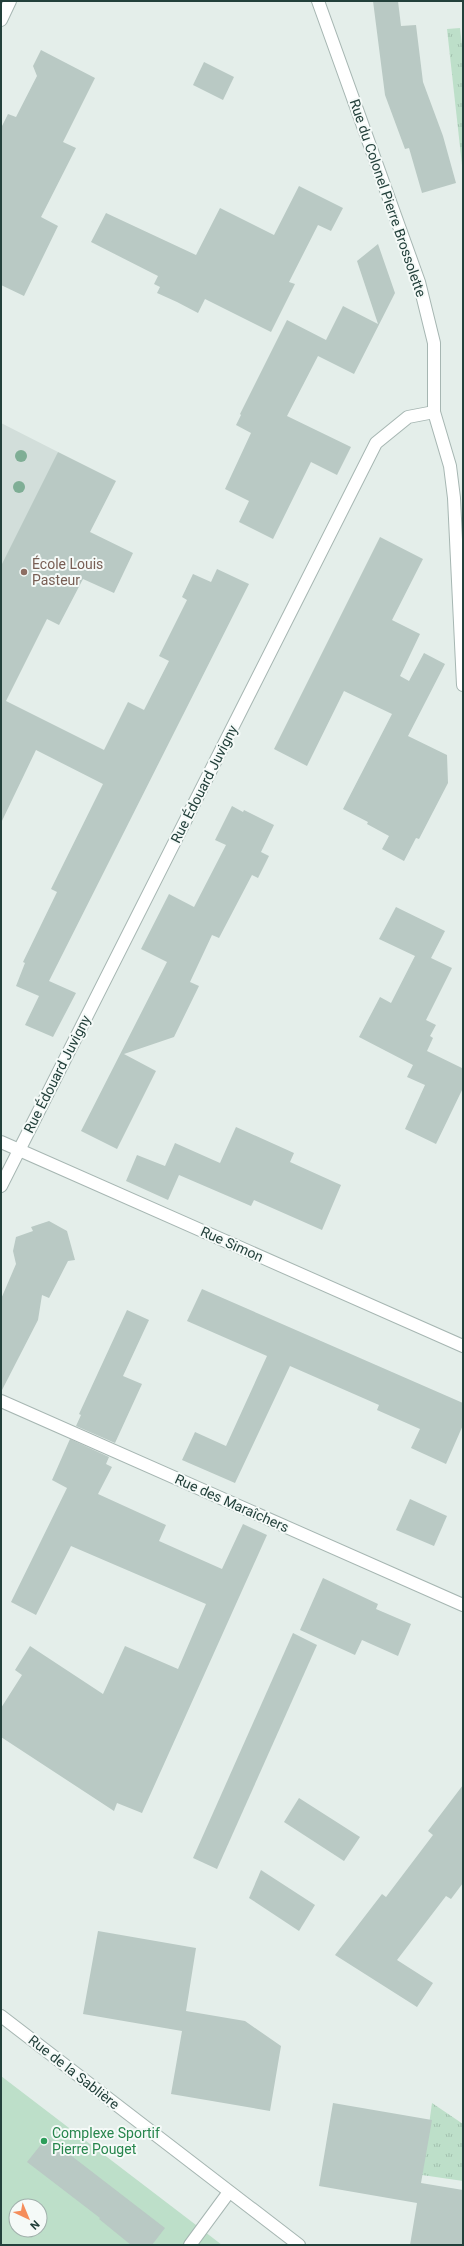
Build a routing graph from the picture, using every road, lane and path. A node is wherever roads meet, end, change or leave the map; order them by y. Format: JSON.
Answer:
{"nodes":[{"id":1,"x":10,"y":1,"type":"edge"},
{"id":2,"x":318,"y":1,"type":"edge"},
{"id":3,"x":1,"y":20,"type":"edge"},
{"id":4,"x":434,"y":412,"type":"junction"},
{"id":5,"x":463,"y":686,"type":"edge"},
{"id":6,"x":1,"y":1142,"type":"edge"},
{"id":7,"x":19,"y":1150,"type":"junction"},
{"id":8,"x":1,"y":1186,"type":"edge"},
{"id":9,"x":463,"y":1346,"type":"edge"},
{"id":10,"x":1,"y":1401,"type":"edge"},
{"id":11,"x":463,"y":1606,"type":"edge"},
{"id":12,"x":1,"y":2016,"type":"edge"},
{"id":13,"x":229,"y":2192,"type":"junction"},
{"id":14,"x":190,"y":2245,"type":"edge"},
{"id":15,"x":299,"y":2245,"type":"edge"}],
"edges":[{"from":1,"to":3,"type":"street"},
{"from":2,"to":4,"type":"street","name":"Rue du Colonel Pierre Brossolette"},
{"from":4,"to":5,"type":"street","name":"Rue du Colonel Pierre Brossolette"},
{"from":4,"to":7,"type":"street","name":"Rue Édouard Juvigny"},
{"from":6,"to":7,"type":"street","name":"Rue Simon"},
{"from":7,"to":8,"type":"street","name":"Rue Édouard Juvigny"},
{"from":7,"to":9,"type":"street","name":"Rue Simon"},
{"from":10,"to":11,"type":"street","name":"Rue des Maraîchers"},
{"from":12,"to":13,"type":"street","name":"Rue de la Sablière"},
{"from":13,"to":14,"type":"street"},
{"from":13,"to":15,"type":"street","name":"Rue de la Sablière"}]}
